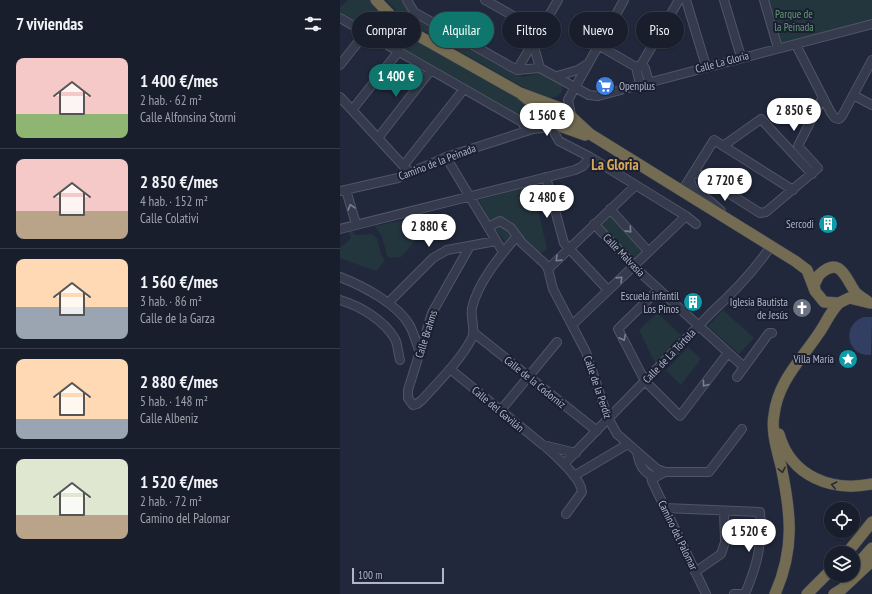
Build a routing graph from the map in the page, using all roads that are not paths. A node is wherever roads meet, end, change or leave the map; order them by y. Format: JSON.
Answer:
{"nodes":[{"id":1,"x":376,"y":0,"type":"edge"},
{"id":2,"x":407,"y":0,"type":"edge"},
{"id":3,"x":485,"y":0,"type":"edge"},
{"id":4,"x":558,"y":0,"type":"edge"},
{"id":5,"x":624,"y":0,"type":"edge"},
{"id":6,"x":678,"y":0,"type":"edge"},
{"id":7,"x":686,"y":0,"type":"edge"},
{"id":8,"x":724,"y":0,"type":"edge"},
{"id":9,"x":764,"y":0,"type":"edge"},
{"id":10,"x":506,"y":12,"type":"edge"},
{"id":11,"x":551,"y":12,"type":"edge"},
{"id":12,"x":617,"y":12,"type":"edge"},
{"id":13,"x":340,"y":18,"type":"edge"},
{"id":14,"x":352,"y":24,"type":"edge"},
{"id":15,"x":872,"y":24,"type":"edge"},
{"id":16,"x":796,"y":45,"type":"junction"},
{"id":17,"x":353,"y":48,"type":"edge"},
{"id":18,"x":394,"y":48,"type":"edge"},
{"id":19,"x":530,"y":48,"type":"edge"},
{"id":20,"x":534,"y":48,"type":"edge"},
{"id":21,"x":596,"y":48,"type":"edge"},
{"id":22,"x":604,"y":48,"type":"edge"},
{"id":23,"x":778,"y":48,"type":"junction"},
{"id":24,"x":399,"y":51,"type":"junction"},
{"id":25,"x":741,"y":57,"type":"junction"},
{"id":26,"x":872,"y":62,"type":"edge"},
{"id":27,"x":588,"y":63,"type":"junction"},
{"id":28,"x":340,"y":65,"type":"edge"},
{"id":29,"x":638,"y":66,"type":"junction"},
{"id":30,"x":706,"y":66,"type":"junction"},
{"id":31,"x":540,"y":68,"type":"junction"},
{"id":32,"x":515,"y":69,"type":"junction"},
{"id":33,"x":430,"y":70,"type":"junction"},
{"id":34,"x":557,"y":76,"type":"junction"},
{"id":35,"x":649,"y":82,"type":"junction"},
{"id":36,"x":640,"y":84,"type":"junction"},
{"id":37,"x":574,"y":86,"type":"junction"},
{"id":38,"x":464,"y":89,"type":"junction"},
{"id":39,"x":853,"y":95,"type":"junction"},
{"id":40,"x":340,"y":97,"type":"edge"},
{"id":41,"x":823,"y":97,"type":"junction"},
{"id":42,"x":872,"y":105,"type":"edge"},
{"id":43,"x":352,"y":110,"type":"junction"},
{"id":44,"x":559,"y":118,"type":"junction"},
{"id":45,"x":530,"y":130,"type":"junction"},
{"id":46,"x":378,"y":138,"type":"junction"},
{"id":47,"x":723,"y":146,"type":"junction"},
{"id":48,"x":446,"y":157,"type":"junction"},
{"id":49,"x":590,"y":157,"type":"junction"},
{"id":50,"x":404,"y":165,"type":"junction"},
{"id":51,"x":695,"y":172,"type":"junction"},
{"id":52,"x":410,"y":173,"type":"junction"},
{"id":53,"x":812,"y":174,"type":"junction"},
{"id":54,"x":546,"y":177,"type":"junction"},
{"id":55,"x":690,"y":180,"type":"junction"},
{"id":56,"x":635,"y":186,"type":"junction"},
{"id":57,"x":343,"y":190,"type":"edge"},
{"id":58,"x":793,"y":190,"type":"junction"},
{"id":59,"x":682,"y":191,"type":"junction"},
{"id":60,"x":469,"y":196,"type":"junction"},
{"id":61,"x":610,"y":209,"type":"junction"},
{"id":62,"x":686,"y":216,"type":"junction"},
{"id":63,"x":727,"y":218,"type":"junction"},
{"id":64,"x":356,"y":224,"type":"junction"},
{"id":65,"x":594,"y":224,"type":"junction"},
{"id":66,"x":696,"y":224,"type":"dead end"},
{"id":67,"x":488,"y":227,"type":"junction"},
{"id":68,"x":340,"y":229,"type":"edge"},
{"id":69,"x":517,"y":236,"type":"junction"},
{"id":70,"x":496,"y":241,"type":"junction"},
{"id":71,"x":470,"y":246,"type":"junction"},
{"id":72,"x":771,"y":246,"type":"junction"},
{"id":73,"x":569,"y":248,"type":"junction"},
{"id":74,"x":648,"y":251,"type":"junction"},
{"id":75,"x":503,"y":252,"type":"junction"},
{"id":76,"x":795,"y":261,"type":"junction"},
{"id":77,"x":633,"y":266,"type":"junction"},
{"id":78,"x":548,"y":269,"type":"junction"},
{"id":79,"x":827,"y":269,"type":"junction"},
{"id":80,"x":340,"y":277,"type":"edge"},
{"id":81,"x":850,"y":283,"type":"junction"},
{"id":82,"x":608,"y":290,"type":"junction"},
{"id":83,"x":658,"y":290,"type":"junction"},
{"id":84,"x":817,"y":295,"type":"junction"},
{"id":85,"x":340,"y":300,"type":"edge"},
{"id":86,"x":841,"y":302,"type":"junction"},
{"id":87,"x":388,"y":303,"type":"junction"},
{"id":88,"x":871,"y":304,"type":"edge"},
{"id":89,"x":572,"y":325,"type":"junction"},
{"id":90,"x":698,"y":326,"type":"junction"},
{"id":91,"x":474,"y":333,"type":"junction"},
{"id":92,"x":772,"y":333,"type":"dead end"},
{"id":93,"x":814,"y":339,"type":"junction"},
{"id":94,"x":558,"y":342,"type":"dead end"},
{"id":95,"x":420,"y":352,"type":"junction"},
{"id":96,"x":728,"y":353,"type":"junction"},
{"id":97,"x":400,"y":360,"type":"dead end"},
{"id":98,"x":744,"y":367,"type":"junction"},
{"id":99,"x":450,"y":369,"type":"junction"},
{"id":100,"x":529,"y":377,"type":"junction"},
{"id":101,"x":737,"y":377,"type":"dead end"},
{"id":102,"x":645,"y":381,"type":"junction"},
{"id":103,"x":776,"y":404,"type":"junction"},
{"id":104,"x":501,"y":410,"type":"junction"},
{"id":105,"x":608,"y":418,"type":"junction"},
{"id":106,"x":742,"y":429,"type":"dead end"},
{"id":107,"x":596,"y":431,"type":"junction"},
{"id":108,"x":628,"y":444,"type":"junction"},
{"id":109,"x":547,"y":448,"type":"junction"},
{"id":110,"x":637,"y":452,"type":"junction"},
{"id":111,"x":576,"y":453,"type":"junction"},
{"id":112,"x":564,"y":464,"type":"junction"},
{"id":113,"x":665,"y":472,"type":"junction"},
{"id":114,"x":574,"y":476,"type":"junction"},
{"id":115,"x":651,"y":476,"type":"junction"},
{"id":116,"x":872,"y":484,"type":"edge"},
{"id":117,"x":665,"y":508,"type":"junction"},
{"id":118,"x":724,"y":511,"type":"junction"},
{"id":119,"x":566,"y":514,"type":"dead end"},
{"id":120,"x":872,"y":522,"type":"edge"},
{"id":121,"x":853,"y":546,"type":"edge"},
{"id":122,"x":872,"y":548,"type":"edge"},
{"id":123,"x":872,"y":561,"type":"edge"},
{"id":124,"x":860,"y":562,"type":"edge"},
{"id":125,"x":695,"y":572,"type":"junction"},
{"id":126,"x":824,"y":577,"type":"edge"},
{"id":127,"x":841,"y":582,"type":"edge"},
{"id":128,"x":706,"y":594,"type":"edge"},
{"id":129,"x":734,"y":594,"type":"edge"},
{"id":130,"x":743,"y":594,"type":"edge"},
{"id":131,"x":775,"y":594,"type":"edge"},
{"id":132,"x":807,"y":594,"type":"edge"},
{"id":133,"x":830,"y":594,"type":"edge"},
{"id":134,"x":834,"y":594,"type":"edge"}],
"edges":[{"from":1,"to":44,"type":"highway"},
{"from":2,"to":32,"type":"street"},
{"from":3,"to":10,"type":"street"},
{"from":4,"to":11,"type":"street"},
{"from":5,"to":12,"type":"street"},
{"from":6,"to":29,"type":"street"},
{"from":7,"to":30,"type":"street"},
{"from":8,"to":25,"type":"street"},
{"from":9,"to":23,"type":"street"},
{"from":13,"to":14,"type":"street"},
{"from":15,"to":16,"type":"street","name":"Calle La Gloria"},
{"from":16,"to":23,"type":"street","name":"Calle La Gloria"},
{"from":16,"to":41,"type":"street"},
{"from":17,"to":28,"type":"street"},
{"from":18,"to":24,"type":"street"},
{"from":19,"to":32,"type":"street"},
{"from":20,"to":31,"type":"street"},
{"from":21,"to":27,"type":"street"},
{"from":22,"to":29,"type":"street"},
{"from":23,"to":25,"type":"street","name":"Calle La Gloria"},
{"from":24,"to":33,"type":"street"},
{"from":24,"to":43,"type":"street"},
{"from":25,"to":30,"type":"street","name":"Calle La Gloria"},
{"from":26,"to":39,"type":"street"},
{"from":27,"to":34,"type":"street"},
{"from":27,"to":37,"type":"street"},
{"from":29,"to":35,"type":"street"},
{"from":29,"to":36,"type":"street"},
{"from":30,"to":35,"type":"street","name":"Calle La Gloria"},
{"from":31,"to":32,"type":"street"},
{"from":31,"to":34,"type":"street","name":"Calle La Gloria"},
{"from":33,"to":38,"type":"street"},
{"from":33,"to":46,"type":"street"},
{"from":34,"to":37,"type":"street","name":"Calle La Gloria"},
{"from":35,"to":36,"type":"street","name":"Calle La Gloria"},
{"from":36,"to":37,"type":"street","name":"Calle La Gloria"},
{"from":37,"to":44,"type":"street"},
{"from":37,"to":44,"type":"street"},
{"from":38,"to":45,"type":"street"},
{"from":38,"to":50,"type":"street"},
{"from":39,"to":41,"type":"street"},
{"from":39,"to":42,"type":"street"},
{"from":40,"to":43,"type":"street"},
{"from":41,"to":53,"type":"street"},
{"from":43,"to":46,"type":"street"},
{"from":44,"to":45,"type":"street","name":"Camino de la Peinada"},
{"from":44,"to":45,"type":"street","name":"Camino de la Peinada"},
{"from":44,"to":49,"type":"street"},
{"from":44,"to":59,"type":"highway"},
{"from":45,"to":48,"type":"street","name":"Camino de la Peinada"},
{"from":46,"to":50,"type":"street"},
{"from":47,"to":51,"type":"street"},
{"from":47,"to":53,"type":"street"},
{"from":47,"to":58,"type":"street"},
{"from":48,"to":52,"type":"street","name":"Camino de la Peinada"},
{"from":48,"to":60,"type":"street"},
{"from":49,"to":54,"type":"street"},
{"from":49,"to":56,"type":"street"},
{"from":50,"to":52,"type":"street"},
{"from":51,"to":55,"type":"street"},
{"from":51,"to":58,"type":"street"},
{"from":52,"to":57,"type":"street","name":"Camino de la Peinada"},
{"from":53,"to":58,"type":"street"},
{"from":54,"to":60,"type":"street"},
{"from":54,"to":73,"type":"street"},
{"from":55,"to":59,"type":"street"},
{"from":55,"to":63,"type":"street"},
{"from":56,"to":61,"type":"street"},
{"from":56,"to":62,"type":"street"},
{"from":64,"to":57,"type":"street","one_way":true},
{"from":59,"to":63,"type":"highway"},
{"from":60,"to":64,"type":"street"},
{"from":60,"to":67,"type":"street"},
{"from":61,"to":65,"type":"street"},
{"from":61,"to":74,"type":"street","one_way":true},
{"from":62,"to":66,"type":"street"},
{"from":62,"to":74,"type":"street"},
{"from":63,"to":72,"type":"highway"},
{"from":64,"to":68,"type":"street"},
{"from":65,"to":73,"type":"street"},
{"from":65,"to":77,"type":"street","name":"Calle Malvasía"},
{"from":67,"to":69,"type":"street","name":"Calle de la Perdiz"},
{"from":67,"to":70,"type":"street"},
{"from":69,"to":75,"type":"street"},
{"from":69,"to":78,"type":"street","name":"Calle de la Perdiz"},
{"from":70,"to":71,"type":"street"},
{"from":70,"to":75,"type":"street"},
{"from":71,"to":87,"type":"street"},
{"from":71,"to":95,"type":"street","name":"Calle Brahms"},
{"from":72,"to":76,"type":"highway"},
{"from":72,"to":90,"type":"street","name":"Calle de La Tórtola"},
{"from":73,"to":78,"type":"street","one_way":true},
{"from":73,"to":82,"type":"street"},
{"from":74,"to":77,"type":"street"},
{"from":75,"to":91,"type":"street"},
{"from":76,"to":79,"type":"highway"},
{"from":76,"to":84,"type":"highway"},
{"from":82,"to":77,"type":"street","one_way":true},
{"from":77,"to":83,"type":"street","name":"Calle Malvasía"},
{"from":78,"to":89,"type":"street","name":"Calle de la Perdiz"},
{"from":79,"to":81,"type":"highway"},
{"from":79,"to":84,"type":"highway"},
{"from":80,"to":87,"type":"street"},
{"from":81,"to":86,"type":"highway"},
{"from":81,"to":88,"type":"highway"},
{"from":82,"to":89,"type":"street"},
{"from":83,"to":90,"type":"street","name":"Calle Malvasía"},
{"from":83,"to":102,"type":"street","one_way":true},
{"from":84,"to":86,"type":"highway"},
{"from":84,"to":93,"type":"highway"},
{"from":85,"to":97,"type":"street"},
{"from":86,"to":88,"type":"highway"},
{"from":86,"to":93,"type":"highway"},
{"from":87,"to":95,"type":"street"},
{"from":89,"to":105,"type":"street","name":"Calle de la Perdiz"},
{"from":90,"to":96,"type":"street","name":"Calle Malvasía"},
{"from":90,"to":102,"type":"street","name":"Calle de La Tórtola"},
{"from":91,"to":99,"type":"street"},
{"from":91,"to":100,"type":"street","name":"Calle de la Codorniz"},
{"from":92,"to":98,"type":"street"},
{"from":93,"to":103,"type":"highway"},
{"from":94,"to":100,"type":"street"},
{"from":95,"to":99,"type":"street","name":"Calle Brahms"},
{"from":96,"to":98,"type":"street","name":"Calle Malvasía"},
{"from":96,"to":102,"type":"street","one_way":true},
{"from":98,"to":101,"type":"street"},
{"from":99,"to":104,"type":"street","name":"Calle del Gavilán"},
{"from":100,"to":104,"type":"street"},
{"from":100,"to":107,"type":"street","name":"Calle de la Codorniz"},
{"from":102,"to":105,"type":"street","name":"Calle de La Tórtola"},
{"from":116,"to":103,"type":"highway","one_way":true},
{"from":103,"to":131,"type":"highway","one_way":true},
{"from":104,"to":109,"type":"street","name":"Calle del Gavilán"},
{"from":105,"to":107,"type":"street","name":"Calle de La Tórtola"},
{"from":105,"to":108,"type":"street","name":"Calle de la Perdiz"},
{"from":106,"to":113,"type":"street"},
{"from":107,"to":111,"type":"street","name":"Calle de La Tórtola"},
{"from":108,"to":110,"type":"street","name":"Calle de la Perdiz"},
{"from":108,"to":114,"type":"street"},
{"from":109,"to":111,"type":"street","name":"Calle del Gavilán"},
{"from":109,"to":112,"type":"street","name":"Calle del Gavilán"},
{"from":110,"to":113,"type":"street","name":"Calle de la Perdiz"},
{"from":110,"to":115,"type":"street","name":"Camino del Palomar"},
{"from":111,"to":112,"type":"street","name":"Calle de La Tórtola"},
{"from":112,"to":114,"type":"street","name":"Calle del Gavilán"},
{"from":113,"to":115,"type":"street"},
{"from":114,"to":119,"type":"street","name":"Calle del Gavilán"},
{"from":115,"to":117,"type":"street","name":"Camino del Palomar"},
{"from":117,"to":118,"type":"street"},
{"from":117,"to":125,"type":"street","name":"Camino del Palomar"},
{"from":118,"to":125,"type":"street"},
{"from":118,"to":130,"type":"street"},
{"from":120,"to":121,"type":"highway"},
{"from":122,"to":124,"type":"highway"},
{"from":123,"to":134,"type":"highway"},
{"from":125,"to":128,"type":"street","name":"Camino del Palomar"},
{"from":126,"to":132,"type":"highway"},
{"from":127,"to":133,"type":"highway"},
{"from":129,"to":130,"type":"street"}]}
